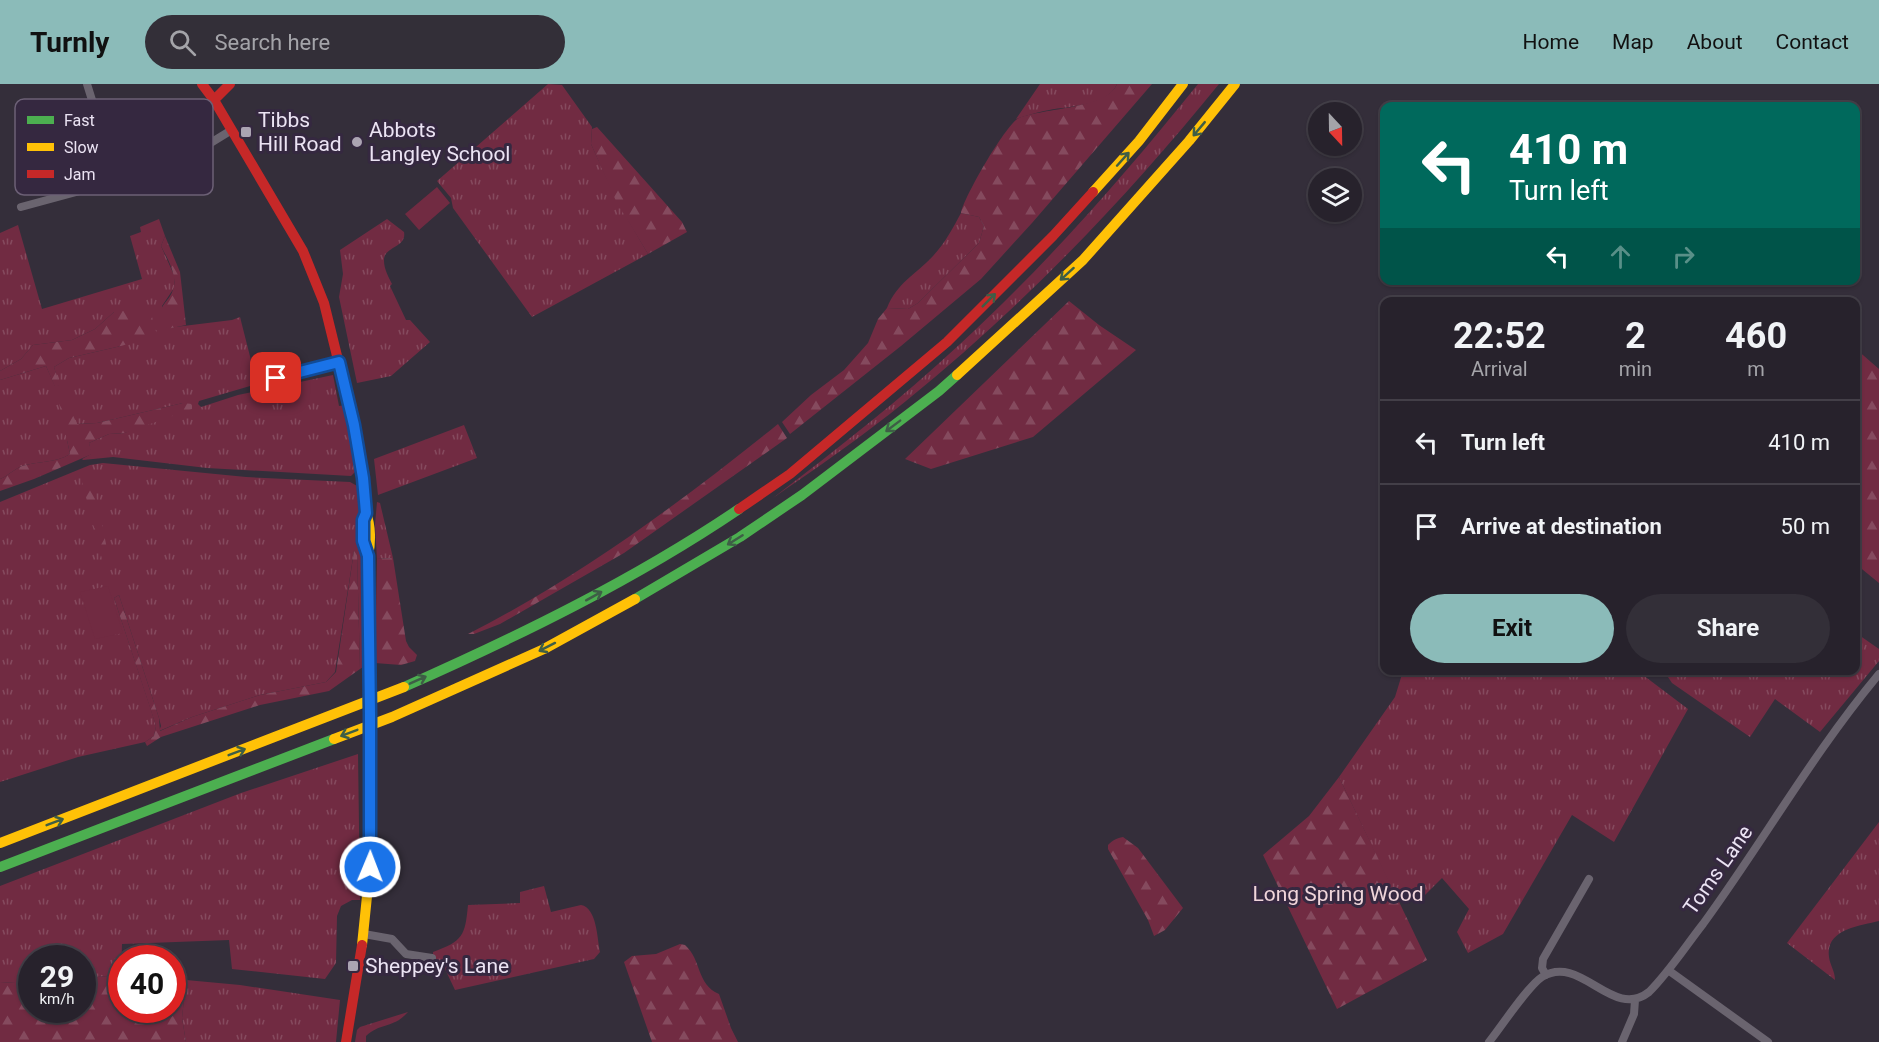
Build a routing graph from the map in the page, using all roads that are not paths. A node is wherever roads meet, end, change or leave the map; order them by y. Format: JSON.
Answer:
{"nodes":[{"id":1,"x":87,"y":84,"type":"edge"},
{"id":2,"x":202,"y":84,"type":"edge"},
{"id":3,"x":230,"y":84,"type":"edge"},
{"id":4,"x":1183,"y":84,"type":"edge"},
{"id":5,"x":1235,"y":84,"type":"edge"},
{"id":6,"x":92,"y":99,"type":"edge"},
{"id":7,"x":214,"y":99,"type":"junction"},
{"id":8,"x":230,"y":130,"type":"junction"},
{"id":9,"x":213,"y":141,"type":"edge"},
{"id":10,"x":65,"y":195,"type":"edge"},
{"id":11,"x":21,"y":207,"type":"dead end"},
{"id":12,"x":339,"y":362,"type":"junction"},
{"id":13,"x":259,"y":382,"type":"dead end"},
{"id":14,"x":1879,"y":674,"type":"edge"},
{"id":15,"x":0,"y":843,"type":"edge"},
{"id":16,"x":0,"y":867,"type":"edge"},
{"id":17,"x":1589,"y":879,"type":"dead end"},
{"id":18,"x":364,"y":934,"type":"junction"},
{"id":19,"x":432,"y":958,"type":"dead end"},
{"id":20,"x":1668,"y":970,"type":"junction"},
{"id":21,"x":1546,"y":975,"type":"junction"},
{"id":22,"x":1635,"y":1000,"type":"junction"},
{"id":23,"x":346,"y":1042,"type":"edge"},
{"id":24,"x":1489,"y":1042,"type":"edge"},
{"id":25,"x":1622,"y":1042,"type":"edge"},
{"id":26,"x":1768,"y":1042,"type":"edge"}],
"edges":[{"from":1,"to":6,"type":"street"},
{"from":2,"to":7,"type":"main road"},
{"from":3,"to":7,"type":"main road"},
{"from":15,"to":4,"type":"main road","one_way":true},
{"from":5,"to":16,"type":"main road","one_way":true},
{"from":7,"to":8,"type":"main road"},
{"from":8,"to":9,"type":"street"},
{"from":8,"to":12,"type":"main road"},
{"from":10,"to":11,"type":"street"},
{"from":12,"to":13,"type":"street"},
{"from":12,"to":18,"type":"main road"},
{"from":14,"to":20,"type":"street","name":"Toms Lane"},
{"from":17,"to":21,"type":"street"},
{"from":18,"to":19,"type":"street"},
{"from":18,"to":23,"type":"main road"},
{"from":20,"to":22,"type":"street","name":"Toms Lane"},
{"from":20,"to":26,"type":"street"},
{"from":21,"to":22,"type":"street"},
{"from":21,"to":24,"type":"street"},
{"from":22,"to":25,"type":"street"}]}
